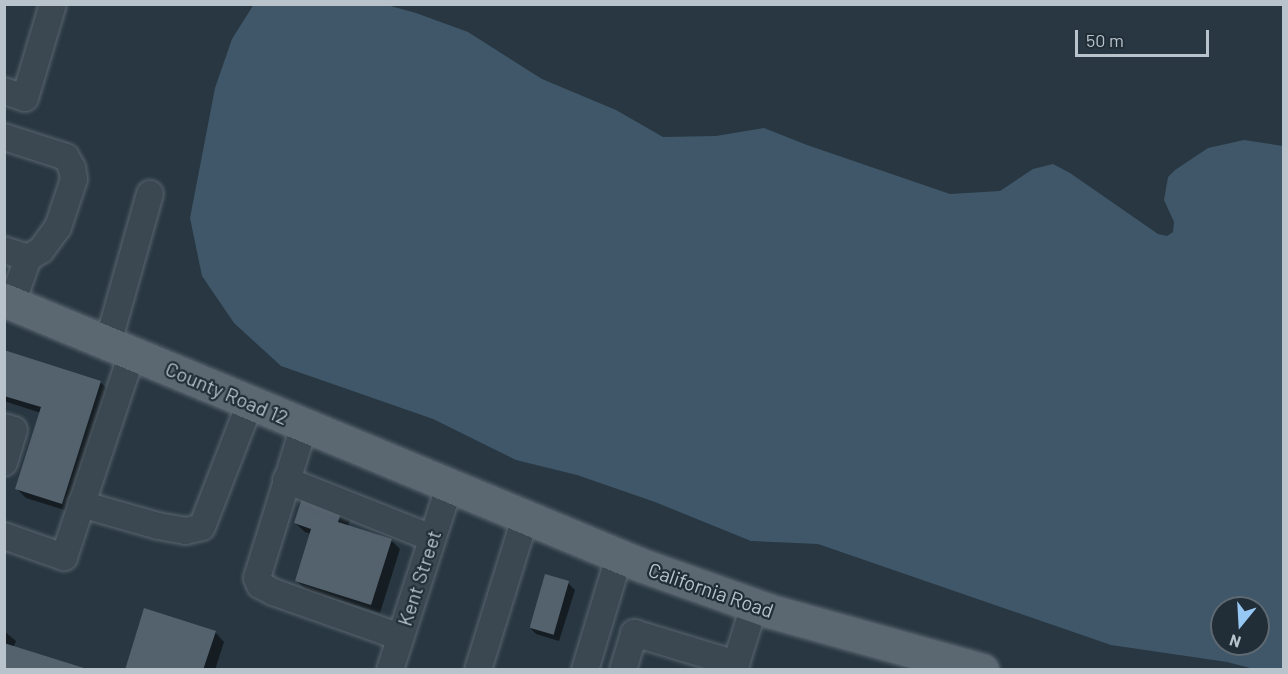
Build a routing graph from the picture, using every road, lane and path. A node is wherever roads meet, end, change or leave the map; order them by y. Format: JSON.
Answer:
{"nodes":[{"id":1,"x":53,"y":4,"type":"edge"},
{"id":2,"x":4,"y":92,"type":"edge"},
{"id":3,"x":4,"y":137,"type":"edge"},
{"id":4,"x":150,"y":194,"type":"dead end"},
{"id":5,"x":16,"y":254,"type":"edge"},
{"id":6,"x":8,"y":302,"type":"edge"},
{"id":7,"x":120,"y":349,"type":"junction"},
{"id":8,"x":250,"y":403,"type":"junction"},
{"id":9,"x":304,"y":426,"type":"junction"},
{"id":10,"x":4,"y":428,"type":"edge"},
{"id":11,"x":4,"y":463,"type":"edge"},
{"id":12,"x":286,"y":480,"type":"junction"},
{"id":13,"x":449,"y":487,"type":"junction"},
{"id":14,"x":81,"y":504,"type":"junction"},
{"id":15,"x":525,"y":518,"type":"junction"},
{"id":16,"x":4,"y":536,"type":"edge"},
{"id":17,"x":432,"y":537,"type":"junction"},
{"id":18,"x":619,"y":557,"type":"junction"},
{"id":19,"x":754,"y":606,"type":"junction"},
{"id":20,"x":400,"y":637,"type":"junction"},
{"id":21,"x":908,"y":660,"type":"edge"},
{"id":22,"x":586,"y":665,"type":"edge"},
{"id":23,"x":735,"y":667,"type":"edge"},
{"id":24,"x":390,"y":669,"type":"edge"},
{"id":25,"x":478,"y":669,"type":"edge"},
{"id":26,"x":621,"y":669,"type":"edge"},
{"id":27,"x":982,"y":669,"type":"edge"}],
"edges":[{"from":1,"to":2,"type":"street"},
{"from":3,"to":5,"type":"street"},
{"from":4,"to":7,"type":"street"},
{"from":5,"to":6,"type":"street"},
{"from":6,"to":7,"type":"main road","name":"County Road 12"},
{"from":7,"to":8,"type":"main road","name":"County Road 12"},
{"from":7,"to":14,"type":"street"},
{"from":8,"to":9,"type":"main road","name":"County Road 12"},
{"from":8,"to":14,"type":"street"},
{"from":9,"to":12,"type":"street"},
{"from":9,"to":13,"type":"main road","name":"County Road 12"},
{"from":10,"to":11,"type":"street"},
{"from":12,"to":17,"type":"street"},
{"from":12,"to":20,"type":"street"},
{"from":13,"to":15,"type":"main road","name":"California Road"},
{"from":13,"to":17,"type":"street","name":"Kent Street"},
{"from":14,"to":16,"type":"street"},
{"from":15,"to":18,"type":"main road","name":"California Road"},
{"from":15,"to":25,"type":"street"},
{"from":17,"to":20,"type":"street","name":"Kent Street"},
{"from":18,"to":19,"type":"main road","name":"California Road"},
{"from":18,"to":22,"type":"street"},
{"from":19,"to":21,"type":"main road","name":"California Road"},
{"from":19,"to":23,"type":"street"},
{"from":20,"to":24,"type":"street","name":"Kent Street"},
{"from":21,"to":27,"type":"main road","name":"California Road"},
{"from":22,"to":26,"type":"street"},
{"from":23,"to":26,"type":"street"}]}
